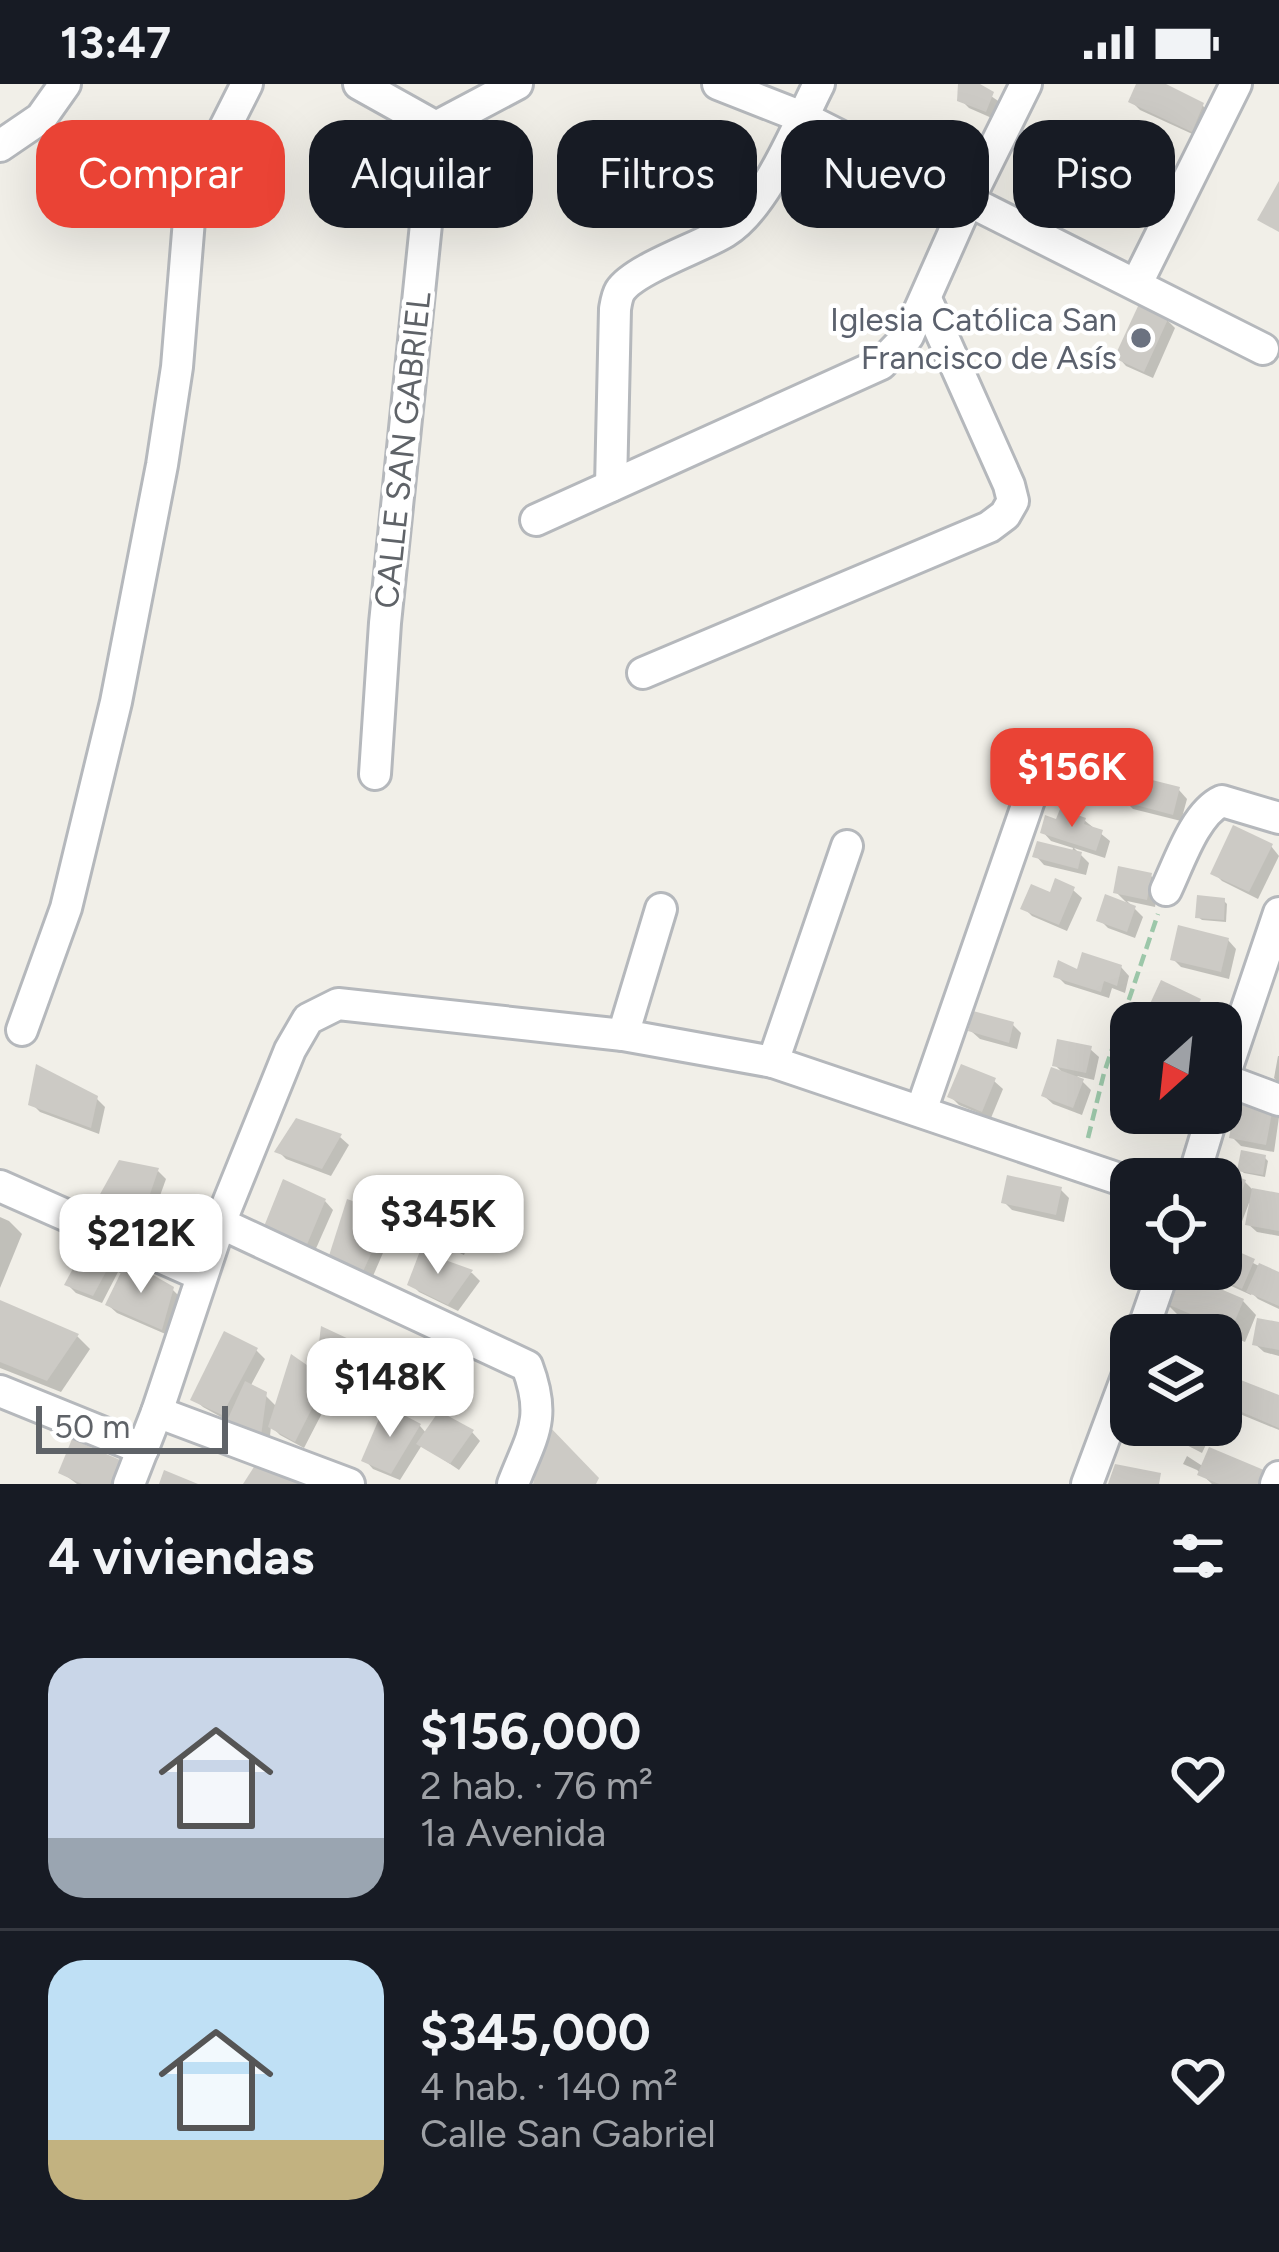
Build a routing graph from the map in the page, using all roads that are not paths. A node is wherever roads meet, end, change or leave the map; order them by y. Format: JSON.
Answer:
{"nodes":[{"id":1,"x":65,"y":84,"type":"edge"},
{"id":2,"x":247,"y":84,"type":"edge"},
{"id":3,"x":358,"y":84,"type":"edge"},
{"id":4,"x":517,"y":84,"type":"edge"},
{"id":5,"x":718,"y":84,"type":"edge"},
{"id":6,"x":819,"y":84,"type":"edge"},
{"id":7,"x":1026,"y":84,"type":"edge"},
{"id":8,"x":1236,"y":84,"type":"edge"},
{"id":9,"x":398,"y":94,"type":"edge"},
{"id":10,"x":802,"y":117,"type":"junction"},
{"id":11,"x":428,"y":120,"type":"edge"},
{"id":12,"x":449,"y":120,"type":"edge"},
{"id":13,"x":808,"y":120,"type":"edge"},
{"id":14,"x":0,"y":146,"type":"edge"},
{"id":15,"x":989,"y":159,"type":"edge"},
{"id":16,"x":989,"y":211,"type":"edge"},
{"id":17,"x":426,"y":228,"type":"edge"},
{"id":18,"x":956,"y":228,"type":"edge"},
{"id":19,"x":1137,"y":283,"type":"junction"},
{"id":20,"x":926,"y":299,"type":"junction"},
{"id":21,"x":1263,"y":349,"type":"dead end"},
{"id":22,"x":611,"y":486,"type":"junction"},
{"id":23,"x":536,"y":520,"type":"dead end"},
{"id":24,"x":643,"y":673,"type":"dead end"},
{"id":25,"x":376,"y":774,"type":"dead end"},
{"id":26,"x":1029,"y":800,"type":"dead end"},
{"id":27,"x":1279,"y":818,"type":"edge"},
{"id":28,"x":847,"y":846,"type":"dead end"},
{"id":29,"x":1166,"y":890,"type":"road end"},
{"id":30,"x":661,"y":909,"type":"dead end"},
{"id":31,"x":1279,"y":914,"type":"edge"},
{"id":32,"x":1242,"y":1023,"type":"edge"},
{"id":33,"x":22,"y":1030,"type":"dead end"},
{"id":34,"x":623,"y":1035,"type":"junction"},
{"id":35,"x":773,"y":1062,"type":"junction"},
{"id":36,"x":1242,"y":1088,"type":"edge"},
{"id":37,"x":1279,"y":1100,"type":"edge"},
{"id":38,"x":921,"y":1112,"type":"junction"},
{"id":39,"x":1110,"y":1176,"type":"edge"},
{"id":40,"x":0,"y":1186,"type":"edge"},
{"id":41,"x":220,"y":1223,"type":"junction"},
{"id":42,"x":201,"y":1275,"type":"junction"},
{"id":43,"x":0,"y":1391,"type":"edge"},
{"id":44,"x":158,"y":1412,"type":"junction"},
{"id":45,"x":1110,"y":1422,"type":"edge"},
{"id":46,"x":143,"y":1449,"type":"junction"},
{"id":47,"x":336,"y":1482,"type":"edge"},
{"id":48,"x":129,"y":1484,"type":"edge"},
{"id":49,"x":513,"y":1484,"type":"edge"},
{"id":50,"x":1087,"y":1484,"type":"edge"}],
"edges":[{"from":1,"to":14,"type":"street"},
{"from":2,"to":33,"type":"street"},
{"from":3,"to":9,"type":"street"},
{"from":4,"to":12,"type":"street"},
{"from":5,"to":10,"type":"street"},
{"from":6,"to":10,"type":"street"},
{"from":7,"to":15,"type":"street"},
{"from":8,"to":19,"type":"street"},
{"from":9,"to":11,"type":"street"},
{"from":10,"to":13,"type":"street"},
{"from":10,"to":22,"type":"street"},
{"from":16,"to":19,"type":"street"},
{"from":17,"to":25,"type":"street","name":"CALLE SAN GABRIEL"},
{"from":18,"to":20,"type":"street"},
{"from":19,"to":21,"type":"street"},
{"from":20,"to":22,"type":"street"},
{"from":20,"to":24,"type":"street"},
{"from":22,"to":23,"type":"street"},
{"from":26,"to":38,"type":"street"},
{"from":27,"to":29,"type":"street"},
{"from":28,"to":35,"type":"street"},
{"from":30,"to":34,"type":"street"},
{"from":31,"to":32,"type":"street"},
{"from":34,"to":35,"type":"street"},
{"from":34,"to":41,"type":"street"},
{"from":35,"to":38,"type":"street"},
{"from":36,"to":37,"type":"street"},
{"from":38,"to":39,"type":"street"},
{"from":40,"to":42,"type":"street"},
{"from":41,"to":42,"type":"street"},
{"from":41,"to":49,"type":"street"},
{"from":42,"to":44,"type":"street"},
{"from":43,"to":46,"type":"street"},
{"from":44,"to":46,"type":"street"},
{"from":44,"to":47,"type":"street"},
{"from":45,"to":50,"type":"street"},
{"from":46,"to":48,"type":"street"}]}
